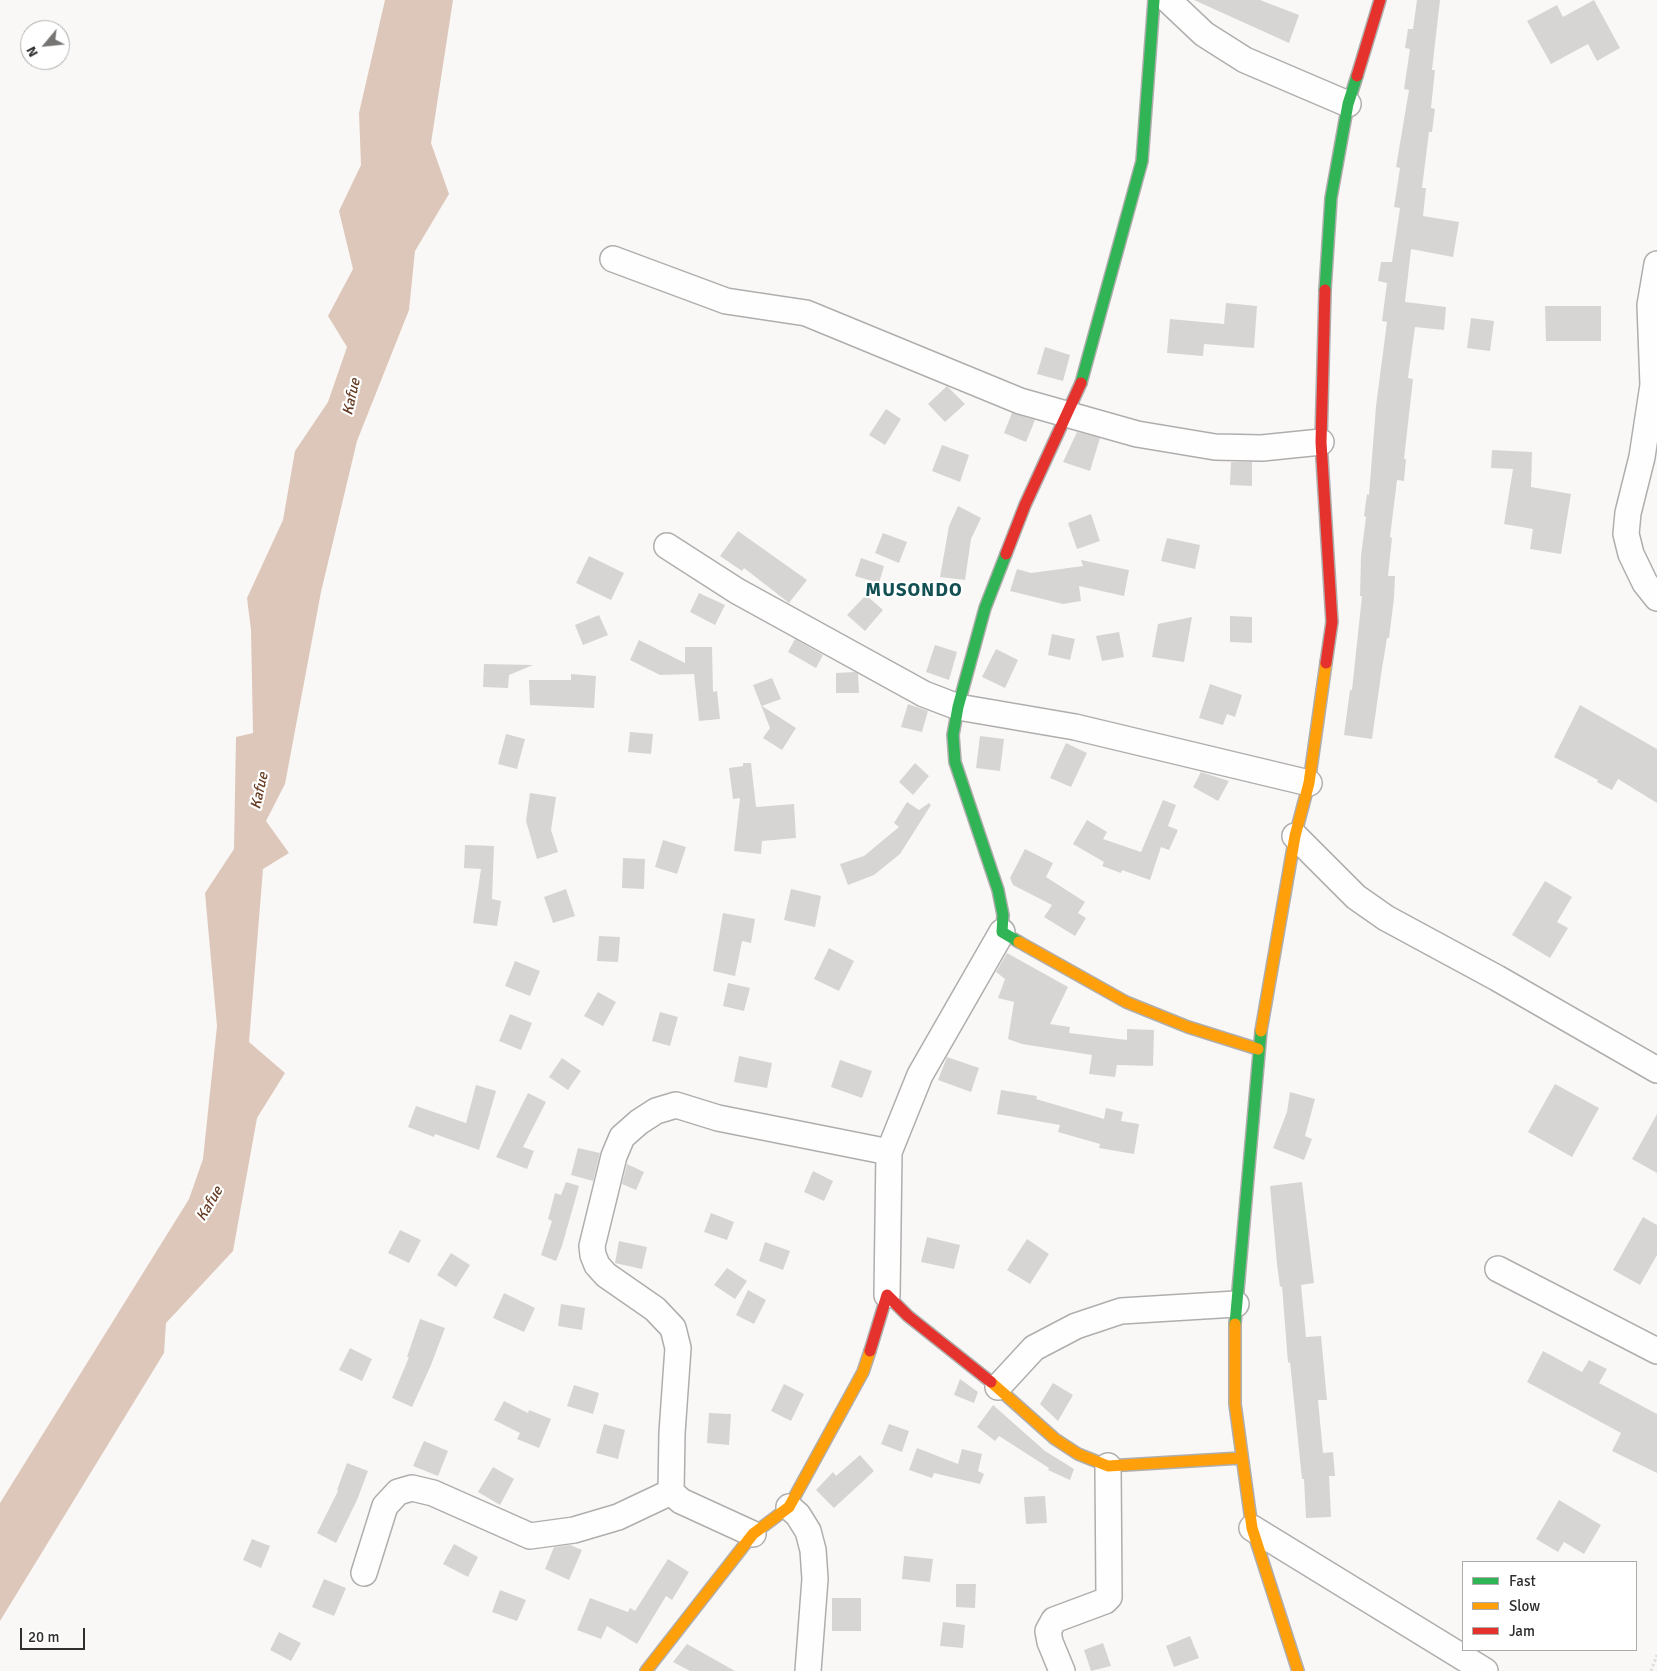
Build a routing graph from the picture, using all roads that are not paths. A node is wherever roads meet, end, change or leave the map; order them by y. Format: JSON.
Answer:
{"nodes":[{"id":1,"x":1154,"y":0,"type":"edge"},
{"id":2,"x":1168,"y":0,"type":"edge"},
{"id":3,"x":1380,"y":0,"type":"edge"},
{"id":4,"x":1348,"y":104,"type":"junction"},
{"id":5,"x":613,"y":259,"type":"dead end"},
{"id":6,"x":1657,"y":264,"type":"edge"},
{"id":7,"x":1068,"y":416,"type":"junction"},
{"id":8,"x":1321,"y":442,"type":"junction"},
{"id":9,"x":667,"y":546,"type":"dead end"},
{"id":10,"x":1657,"y":598,"type":"edge"},
{"id":11,"x":958,"y":707,"type":"junction"},
{"id":12,"x":1309,"y":783,"type":"junction"},
{"id":13,"x":1295,"y":836,"type":"junction"},
{"id":14,"x":1002,"y":932,"type":"junction"},
{"id":15,"x":1258,"y":1049,"type":"junction"},
{"id":16,"x":1657,"y":1070,"type":"edge"},
{"id":17,"x":888,"y":1152,"type":"junction"},
{"id":18,"x":1498,"y":1269,"type":"dead end"},
{"id":19,"x":887,"y":1295,"type":"junction"},
{"id":20,"x":1236,"y":1304,"type":"junction"},
{"id":21,"x":1657,"y":1351,"type":"edge"},
{"id":22,"x":998,"y":1387,"type":"junction"},
{"id":23,"x":1241,"y":1458,"type":"junction"},
{"id":24,"x":1108,"y":1466,"type":"junction"},
{"id":25,"x":671,"y":1492,"type":"junction"},
{"id":26,"x":789,"y":1507,"type":"junction"},
{"id":27,"x":1252,"y":1528,"type":"junction"},
{"id":28,"x":753,"y":1534,"type":"junction"},
{"id":29,"x":364,"y":1573,"type":"dead end"},
{"id":30,"x":646,"y":1671,"type":"edge"},
{"id":31,"x":808,"y":1671,"type":"edge"},
{"id":32,"x":1062,"y":1671,"type":"edge"},
{"id":33,"x":1298,"y":1671,"type":"edge"},
{"id":34,"x":1485,"y":1671,"type":"edge"}],
"edges":[{"from":1,"to":7,"type":"street"},
{"from":2,"to":4,"type":"street"},
{"from":3,"to":4,"type":"street"},
{"from":4,"to":8,"type":"street"},
{"from":5,"to":7,"type":"street"},
{"from":6,"to":10,"type":"street"},
{"from":7,"to":8,"type":"street"},
{"from":7,"to":11,"type":"street"},
{"from":8,"to":12,"type":"street"},
{"from":9,"to":11,"type":"street"},
{"from":11,"to":12,"type":"street"},
{"from":11,"to":14,"type":"street"},
{"from":12,"to":13,"type":"street"},
{"from":13,"to":15,"type":"street"},
{"from":13,"to":16,"type":"street"},
{"from":14,"to":15,"type":"street"},
{"from":14,"to":17,"type":"street"},
{"from":15,"to":20,"type":"street"},
{"from":17,"to":19,"type":"street"},
{"from":17,"to":25,"type":"street"},
{"from":18,"to":21,"type":"street"},
{"from":19,"to":22,"type":"street"},
{"from":19,"to":26,"type":"street"},
{"from":20,"to":22,"type":"street"},
{"from":20,"to":23,"type":"street"},
{"from":22,"to":24,"type":"street"},
{"from":23,"to":24,"type":"street"},
{"from":23,"to":27,"type":"street"},
{"from":24,"to":32,"type":"street"},
{"from":25,"to":28,"type":"street"},
{"from":25,"to":29,"type":"street"},
{"from":26,"to":28,"type":"street"},
{"from":26,"to":31,"type":"street"},
{"from":27,"to":33,"type":"street"},
{"from":27,"to":34,"type":"street"},
{"from":28,"to":30,"type":"street"}]}
